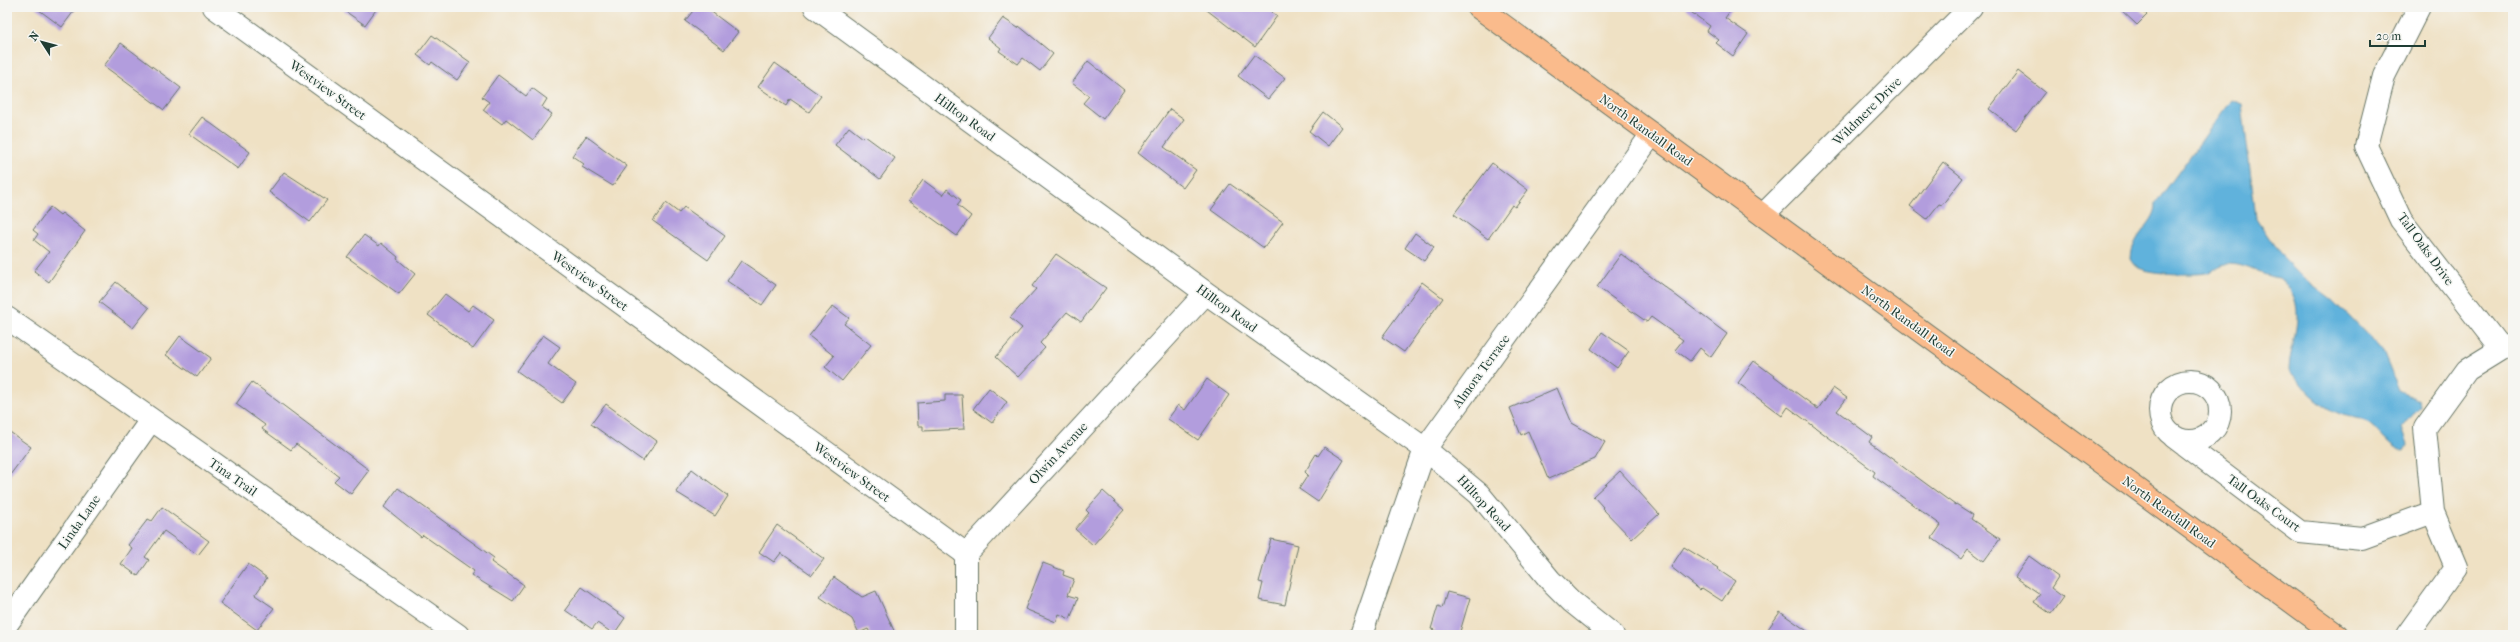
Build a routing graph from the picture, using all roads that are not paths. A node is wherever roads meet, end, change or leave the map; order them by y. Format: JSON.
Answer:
{"nodes":[{"id":1,"x":214,"y":7,"type":"edge"},
{"id":2,"x":815,"y":7,"type":"edge"},
{"id":3,"x":1478,"y":7,"type":"edge"},
{"id":4,"x":1971,"y":7,"type":"edge"},
{"id":5,"x":2419,"y":7,"type":"edge"},
{"id":6,"x":1652,"y":134,"type":"junction"},
{"id":7,"x":1763,"y":215,"type":"junction"},
{"id":8,"x":1206,"y":293,"type":"junction"},
{"id":9,"x":7,"y":318,"type":"edge"},
{"id":10,"x":2507,"y":346,"type":"edge"},
{"id":11,"x":152,"y":420,"type":"junction"},
{"id":12,"x":2174,"y":437,"type":"dead end"},
{"id":13,"x":1425,"y":449,"type":"junction"},
{"id":14,"x":2433,"y":512,"type":"junction"},
{"id":15,"x":966,"y":554,"type":"junction"},
{"id":16,"x":7,"y":624,"type":"edge"},
{"id":17,"x":458,"y":635,"type":"edge"},
{"id":18,"x":966,"y":635,"type":"edge"},
{"id":19,"x":1361,"y":635,"type":"edge"},
{"id":20,"x":1613,"y":635,"type":"edge"},
{"id":21,"x":2337,"y":635,"type":"edge"},
{"id":22,"x":2407,"y":635,"type":"edge"}],
"edges":[{"from":1,"to":15,"type":"street","name":"Westview Street"},
{"from":2,"to":8,"type":"street","name":"Hilltop Road"},
{"from":3,"to":6,"type":"main road","name":"North Randall Road"},
{"from":4,"to":7,"type":"street","name":"Wildmere Drive"},
{"from":5,"to":10,"type":"street","name":"Tall Oaks Drive"},
{"from":6,"to":7,"type":"main road","name":"North Randall Road"},
{"from":6,"to":13,"type":"street","name":"Almora Terrace"},
{"from":7,"to":21,"type":"main road","name":"North Randall Road"},
{"from":8,"to":13,"type":"street","name":"Hilltop Road"},
{"from":8,"to":15,"type":"street","name":"Olwin Avenue"},
{"from":9,"to":11,"type":"street","name":"Tina Trail"},
{"from":10,"to":14,"type":"street","name":"Tall Oaks Drive"},
{"from":11,"to":16,"type":"street","name":"Linda Lane"},
{"from":11,"to":17,"type":"street","name":"Tina Trail"},
{"from":12,"to":14,"type":"street","name":"Tall Oaks Court"},
{"from":13,"to":19,"type":"street","name":"Almora Terrace"},
{"from":13,"to":20,"type":"street","name":"Hilltop Road"},
{"from":14,"to":22,"type":"street","name":"Tall Oaks Drive"},
{"from":15,"to":18,"type":"street"}]}
